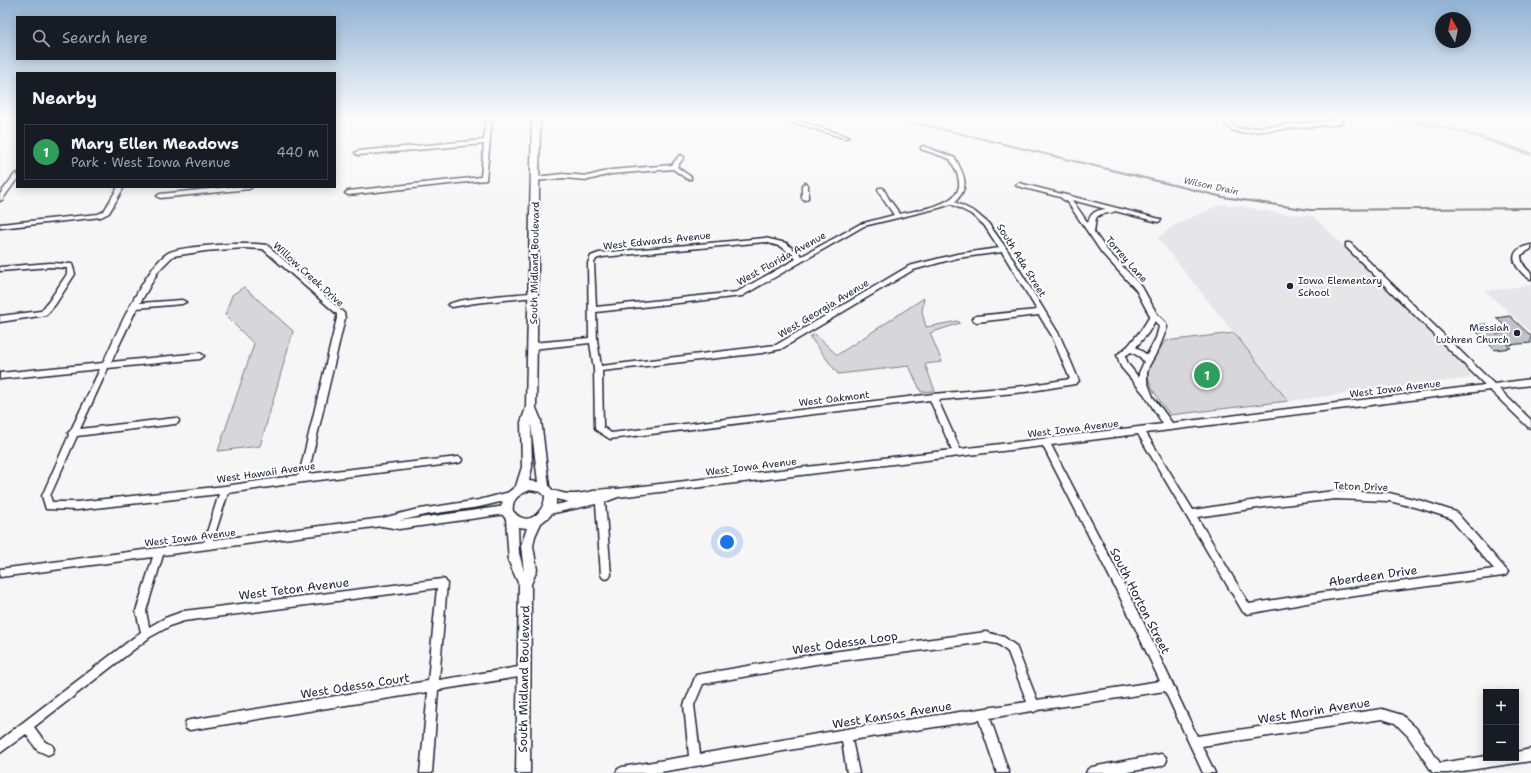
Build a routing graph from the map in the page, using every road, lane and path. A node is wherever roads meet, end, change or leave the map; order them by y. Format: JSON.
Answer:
{"nodes":[{"id":1,"x":486,"y":154,"type":"edge"},
{"id":2,"x":535,"y":154,"type":"edge"},
{"id":3,"x":941,"y":154,"type":"edge"},
{"id":4,"x":681,"y":156,"type":"dead end"},
{"id":5,"x":674,"y":167,"type":"junction"},
{"id":6,"x":689,"y":178,"type":"dead end"},
{"id":7,"x":535,"y":179,"type":"junction"},
{"id":8,"x":14,"y":184,"type":"edge"},
{"id":9,"x":805,"y":185,"type":"dead end"},
{"id":10,"x":1019,"y":185,"type":"dead end"},
{"id":11,"x":120,"y":188,"type":"edge"},
{"id":12,"x":239,"y":188,"type":"edge"},
{"id":13,"x":881,"y":189,"type":"dead end"},
{"id":14,"x":348,"y":193,"type":"dead end"},
{"id":15,"x":1061,"y":195,"type":"junction"},
{"id":16,"x":160,"y":196,"type":"dead end"},
{"id":17,"x":805,"y":198,"type":"dead end"},
{"id":18,"x":0,"y":199,"type":"edge"},
{"id":19,"x":950,"y":202,"type":"junction"},
{"id":20,"x":1125,"y":212,"type":"junction"},
{"id":21,"x":898,"y":216,"type":"junction"},
{"id":22,"x":1158,"y":220,"type":"dead end"},
{"id":23,"x":0,"y":226,"type":"edge"},
{"id":24,"x":1091,"y":232,"type":"junction"},
{"id":25,"x":1348,"y":245,"type":"dead end"},
{"id":26,"x":1531,"y":247,"type":"edge"},
{"id":27,"x":1004,"y":250,"type":"junction"},
{"id":28,"x":801,"y":259,"type":"junction"},
{"id":29,"x":0,"y":270,"type":"edge"},
{"id":30,"x":1531,"y":277,"type":"edge"},
{"id":31,"x":532,"y":295,"type":"junction"},
{"id":32,"x":182,"y":302,"type":"dead end"},
{"id":33,"x":452,"y":305,"type":"dead end"},
{"id":34,"x":135,"y":306,"type":"junction"},
{"id":35,"x":592,"y":310,"type":"junction"},
{"id":36,"x":1042,"y":312,"type":"junction"},
{"id":37,"x":1154,"y":316,"type":"junction"},
{"id":38,"x":0,"y":319,"type":"edge"},
{"id":39,"x":976,"y":319,"type":"dead end"},
{"id":40,"x":592,"y":340,"type":"junction"},
{"id":41,"x":532,"y":346,"type":"junction"},
{"id":42,"x":1131,"y":348,"type":"junction"},
{"id":43,"x":200,"y":356,"type":"dead end"},
{"id":44,"x":1148,"y":362,"type":"junction"},
{"id":45,"x":105,"y":365,"type":"junction"},
{"id":46,"x":598,"y":369,"type":"junction"},
{"id":47,"x":1070,"y":369,"type":"joint"},
{"id":48,"x":0,"y":376,"type":"edge"},
{"id":49,"x":1531,"y":382,"type":"edge"},
{"id":50,"x":1492,"y":387,"type":"junction"},
{"id":51,"x":1146,"y":392,"type":"junction"},
{"id":52,"x":932,"y":397,"type":"junction"},
{"id":53,"x":531,"y":408,"type":"junction"},
{"id":54,"x":598,"y":414,"type":"joint"},
{"id":55,"x":175,"y":421,"type":"dead end"},
{"id":56,"x":1531,"y":425,"type":"edge"},
{"id":57,"x":1170,"y":427,"type":"junction"},
{"id":58,"x":1140,"y":430,"type":"junction"},
{"id":59,"x":72,"y":433,"type":"junction"},
{"id":60,"x":1045,"y":442,"type":"junction"},
{"id":61,"x":957,"y":453,"type":"junction"},
{"id":62,"x":458,"y":460,"type":"dead end"},
{"id":63,"x":303,"y":478,"type":"junction"},
{"id":64,"x":521,"y":488,"type":"junction"},
{"id":65,"x":225,"y":490,"type":"junction"},
{"id":66,"x":547,"y":491,"type":"junction"},
{"id":67,"x":618,"y":492,"type":"junction"},
{"id":68,"x":510,"y":496,"type":"junction"},
{"id":69,"x":600,"y":499,"type":"junction"},
{"id":70,"x":549,"y":510,"type":"junction"},
{"id":71,"x":509,"y":514,"type":"junction"},
{"id":72,"x":1191,"y":514,"type":"junction"},
{"id":73,"x":537,"y":520,"type":"junction"},
{"id":74,"x":383,"y":522,"type":"junction"},
{"id":75,"x":208,"y":546,"type":"junction"},
{"id":76,"x":159,"y":552,"type":"junction"},
{"id":77,"x":1503,"y":572,"type":"joint"},
{"id":78,"x":0,"y":573,"type":"edge"},
{"id":79,"x":606,"y":575,"type":"dead end"},
{"id":80,"x":524,"y":584,"type":"junction"},
{"id":81,"x":146,"y":634,"type":"junction"},
{"id":82,"x":525,"y":671,"type":"junction"},
{"id":83,"x":1167,"y":685,"type":"junction"},
{"id":84,"x":434,"y":686,"type":"junction"},
{"id":85,"x":1034,"y":707,"type":"junction"},
{"id":86,"x":983,"y":714,"type":"junction"},
{"id":87,"x":190,"y":725,"type":"dead end"},
{"id":88,"x":27,"y":726,"type":"junction"},
{"id":89,"x":846,"y":735,"type":"junction"},
{"id":90,"x":1195,"y":742,"type":"junction"},
{"id":91,"x":0,"y":747,"type":"edge"},
{"id":92,"x":48,"y":750,"type":"dead end"},
{"id":93,"x":1531,"y":756,"type":"edge"},
{"id":94,"x":1519,"y":758,"type":"edge"},
{"id":95,"x":695,"y":760,"type":"junction"},
{"id":96,"x":1161,"y":760,"type":"dead end"},
{"id":97,"x":1495,"y":761,"type":"edge"},
{"id":98,"x":1438,"y":771,"type":"edge"},
{"id":99,"x":426,"y":773,"type":"edge"},
{"id":100,"x":523,"y":773,"type":"edge"},
{"id":101,"x":622,"y":773,"type":"edge"},
{"id":102,"x":853,"y":773,"type":"edge"},
{"id":103,"x":1003,"y":773,"type":"edge"},
{"id":104,"x":1092,"y":773,"type":"edge"},
{"id":105,"x":1209,"y":773,"type":"edge"}],
"edges":[{"from":1,"to":14,"type":"street"},
{"from":2,"to":7,"type":"main road","name":"South Midland Boulevard"},
{"from":3,"to":19,"type":"street"},
{"from":4,"to":5,"type":"street"},
{"from":5,"to":6,"type":"street"},
{"from":5,"to":7,"type":"street"},
{"from":7,"to":31,"type":"main road","name":"South Midland Boulevard"},
{"from":8,"to":18,"type":"street"},
{"from":9,"to":17,"type":"street"},
{"from":10,"to":15,"type":"street"},
{"from":11,"to":23,"type":"street"},
{"from":12,"to":16,"type":"street"},
{"from":13,"to":21,"type":"street"},
{"from":15,"to":20,"type":"street"},
{"from":15,"to":24,"type":"street","name":"Torrey Lane"},
{"from":19,"to":21,"type":"street","name":"West Florida Avenue"},
{"from":19,"to":27,"type":"street","name":"South Ada Street"},
{"from":20,"to":22,"type":"street"},
{"from":20,"to":24,"type":"street"},
{"from":21,"to":28,"type":"street","name":"West Florida Avenue"},
{"from":24,"to":37,"type":"street","name":"Torrey Lane"},
{"from":25,"to":50,"type":"street"},
{"from":26,"to":30,"type":"street"},
{"from":27,"to":36,"type":"street","name":"South Ada Street"},
{"from":27,"to":46,"type":"street","name":"West Georgia Avenue"},
{"from":28,"to":35,"type":"street","name":"West Florida Avenue"},
{"from":28,"to":35,"type":"street","name":"West Edwards Avenue"},
{"from":29,"to":38,"type":"street"},
{"from":31,"to":33,"type":"street"},
{"from":31,"to":41,"type":"main road","name":"South Midland Boulevard"},
{"from":32,"to":34,"type":"street"},
{"from":34,"to":45,"type":"street"},
{"from":34,"to":63,"type":"street","name":"Willow Creek Drive"},
{"from":35,"to":40,"type":"street","name":"West Edwards Avenue"},
{"from":36,"to":39,"type":"street"},
{"from":36,"to":47,"type":"street","name":"South Ada Street"},
{"from":37,"to":42,"type":"street"},
{"from":37,"to":44,"type":"street","name":"Torrey Lane"},
{"from":40,"to":41,"type":"street"},
{"from":40,"to":46,"type":"street","name":"West Edwards Avenue"},
{"from":41,"to":53,"type":"main road","name":"South Midland Boulevard"},
{"from":42,"to":44,"type":"street"},
{"from":42,"to":51,"type":"street"},
{"from":43,"to":45,"type":"street"},
{"from":44,"to":51,"type":"street","name":"Torrey Lane"},
{"from":45,"to":48,"type":"street"},
{"from":45,"to":59,"type":"street"},
{"from":46,"to":54,"type":"street","name":"West Edwards Avenue"},
{"from":47,"to":52,"type":"street","name":"West Oakmont"},
{"from":49,"to":50,"type":"street","name":"West Iowa Avenue"},
{"from":50,"to":56,"type":"street"},
{"from":50,"to":57,"type":"street","name":"West Iowa Avenue"},
{"from":51,"to":57,"type":"street","name":"Torrey Lane"},
{"from":52,"to":54,"type":"street","name":"West Oakmont"},
{"from":52,"to":61,"type":"street"},
{"from":53,"to":64,"type":"main road","name":"South Midland Boulevard"},
{"from":53,"to":66,"type":"main road","name":"South Midland Boulevard"},
{"from":55,"to":59,"type":"street"},
{"from":57,"to":58,"type":"street","name":"West Iowa Avenue"},
{"from":58,"to":60,"type":"street","name":"West Iowa Avenue"},
{"from":58,"to":72,"type":"street"},
{"from":59,"to":65,"type":"street","name":"West Hawaii Avenue"},
{"from":60,"to":61,"type":"street","name":"West Iowa Avenue"},
{"from":60,"to":83,"type":"street","name":"South Horton Street"},
{"from":61,"to":67,"type":"street","name":"West Iowa Avenue"},
{"from":62,"to":63,"type":"street","name":"West Hawaii Avenue"},
{"from":63,"to":65,"type":"street","name":"West Hawaii Avenue"},
{"from":64,"to":66,"type":"main road"},
{"from":64,"to":68,"type":"main road"},
{"from":65,"to":75,"type":"street"},
{"from":66,"to":67,"type":"street","name":"West Iowa Avenue"},
{"from":66,"to":70,"type":"main road"},
{"from":67,"to":69,"type":"street","name":"West Iowa Avenue"},
{"from":68,"to":71,"type":"main road"},
{"from":68,"to":74,"type":"street","name":"West Iowa Avenue"},
{"from":69,"to":70,"type":"street","name":"West Iowa Avenue"},
{"from":69,"to":79,"type":"street"},
{"from":70,"to":73,"type":"main road"},
{"from":71,"to":73,"type":"main road"},
{"from":71,"to":74,"type":"street","name":"West Iowa Avenue"},
{"from":71,"to":80,"type":"main road","name":"South Midland Boulevard"},
{"from":72,"to":77,"type":"street","name":"Teton Drive"},
{"from":72,"to":77,"type":"street","name":"Aberdeen Drive"},
{"from":73,"to":80,"type":"main road","name":"South Midland Boulevard"},
{"from":74,"to":75,"type":"street","name":"West Iowa Avenue"},
{"from":75,"to":76,"type":"street","name":"West Iowa Avenue"},
{"from":76,"to":78,"type":"street","name":"West Iowa Avenue"},
{"from":76,"to":81,"type":"street"},
{"from":80,"to":82,"type":"main road","name":"South Midland Boulevard"},
{"from":81,"to":84,"type":"street","name":"West Teton Avenue"},
{"from":81,"to":88,"type":"street","name":"West Teton Avenue"},
{"from":82,"to":84,"type":"street","name":"West Odessa Court"},
{"from":82,"to":100,"type":"main road","name":"South Midland Boulevard"},
{"from":83,"to":85,"type":"street","name":"West Kansas Avenue"},
{"from":83,"to":90,"type":"street","name":"South Horton Street"},
{"from":84,"to":87,"type":"street","name":"West Odessa Court"},
{"from":84,"to":99,"type":"street","name":"West Teton Avenue"},
{"from":85,"to":86,"type":"street","name":"West Kansas Avenue"},
{"from":85,"to":95,"type":"street","name":"West Odessa Loop"},
{"from":86,"to":89,"type":"street","name":"West Kansas Avenue"},
{"from":86,"to":103,"type":"street"},
{"from":88,"to":91,"type":"street","name":"West Teton Avenue"},
{"from":88,"to":92,"type":"street"},
{"from":89,"to":95,"type":"street","name":"West Kansas Avenue"},
{"from":89,"to":102,"type":"street"},
{"from":90,"to":98,"type":"street","name":"West Morin Avenue"},
{"from":90,"to":105,"type":"street","name":"South Horton Street"},
{"from":93,"to":94,"type":"street"},
{"from":95,"to":101,"type":"street","name":"West Kansas Avenue"},
{"from":96,"to":104,"type":"street"},
{"from":97,"to":98,"type":"street"}]}
